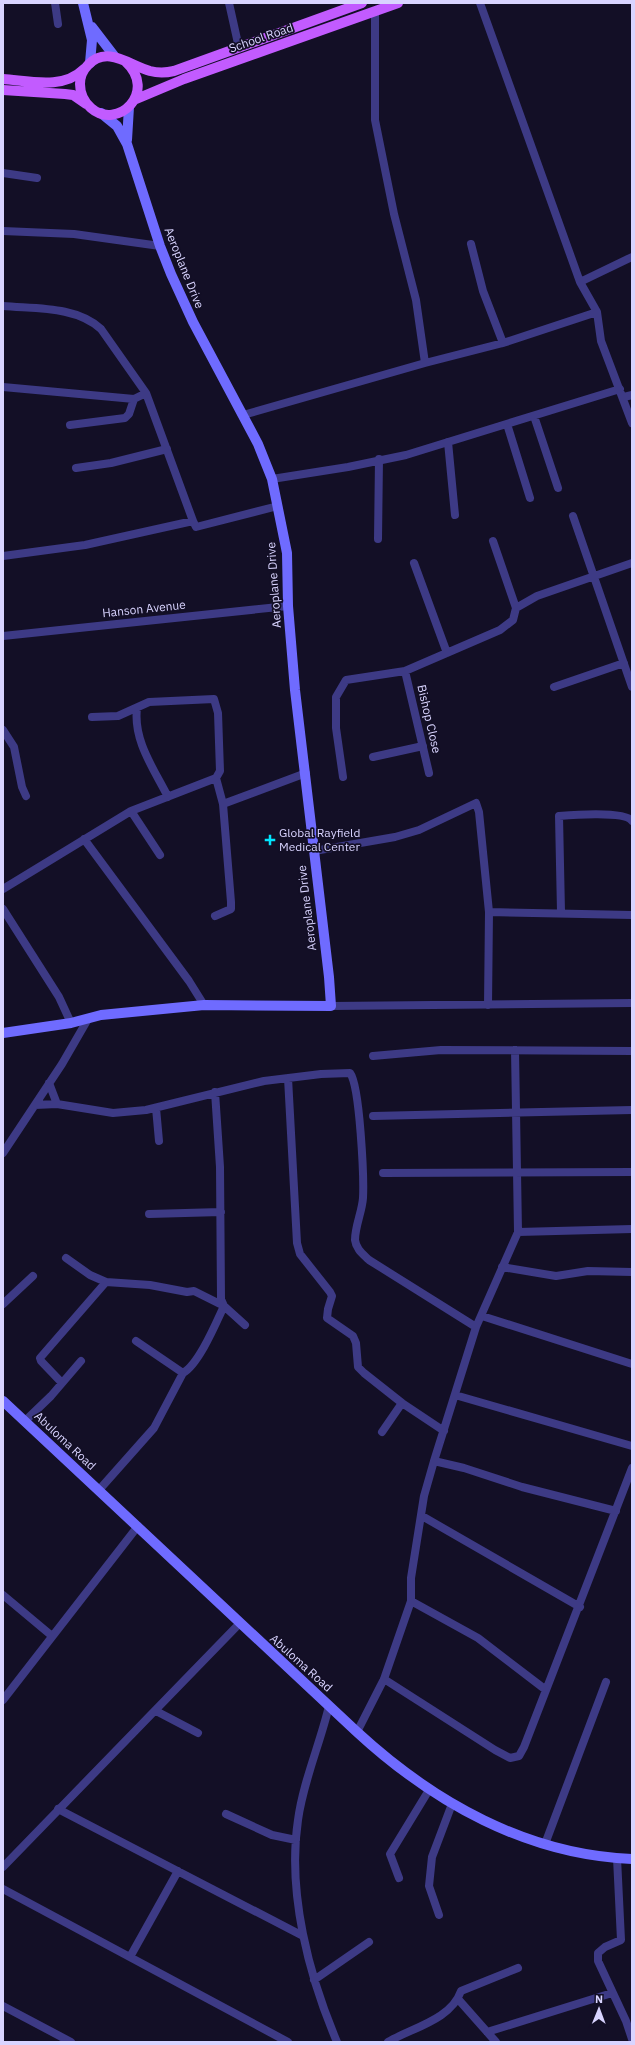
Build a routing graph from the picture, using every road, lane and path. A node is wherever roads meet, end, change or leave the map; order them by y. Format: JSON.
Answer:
{"nodes":[{"id":1,"x":55,"y":3,"type":"edge"},
{"id":2,"x":83,"y":3,"type":"edge"},
{"id":3,"x":229,"y":3,"type":"edge"},
{"id":4,"x":362,"y":3,"type":"edge"},
{"id":5,"x":398,"y":3,"type":"edge"},
{"id":6,"x":480,"y":3,"type":"edge"},
{"id":7,"x":375,"y":12,"type":"junction"},
{"id":8,"x":89,"y":22,"type":"junction"},
{"id":9,"x":58,"y":24,"type":"dead end"},
{"id":10,"x":239,"y":48,"type":"junction"},
{"id":11,"x":120,"y":59,"type":"junction"},
{"id":12,"x":88,"y":66,"type":"junction"},
{"id":13,"x":3,"y":80,"type":"edge"},
{"id":14,"x":3,"y":90,"type":"edge"},
{"id":15,"x":132,"y":103,"type":"junction"},
{"id":16,"x":86,"y":104,"type":"junction"},
{"id":17,"x":101,"y":113,"type":"junction"},
{"id":18,"x":127,"y":144,"type":"junction"},
{"id":19,"x":3,"y":173,"type":"edge"},
{"id":20,"x":38,"y":178,"type":"dead end"},
{"id":21,"x":3,"y":231,"type":"edge"},
{"id":22,"x":471,"y":244,"type":"dead end"},
{"id":23,"x":160,"y":246,"type":"junction"},
{"id":24,"x":632,"y":257,"type":"edge"},
{"id":25,"x":580,"y":282,"type":"junction"},
{"id":26,"x":3,"y":306,"type":"edge"},
{"id":27,"x":597,"y":312,"type":"junction"},
{"id":28,"x":503,"y":343,"type":"junction"},
{"id":29,"x":425,"y":363,"type":"junction"},
{"id":30,"x":3,"y":387,"type":"edge"},
{"id":31,"x":620,"y":389,"type":"junction"},
{"id":32,"x":146,"y":393,"type":"junction"},
{"id":33,"x":632,"y":395,"type":"edge"},
{"id":34,"x":624,"y":397,"type":"junction"},
{"id":35,"x":134,"y":399,"type":"junction"},
{"id":36,"x":243,"y":415,"type":"junction"},
{"id":37,"x":534,"y":416,"type":"junction"},
{"id":38,"x":507,"y":424,"type":"junction"},
{"id":39,"x":632,"y":424,"type":"edge"},
{"id":40,"x":70,"y":426,"type":"dead end"},
{"id":41,"x":448,"y":442,"type":"junction"},
{"id":42,"x":167,"y":449,"type":"junction"},
{"id":43,"x":379,"y":459,"type":"junction"},
{"id":44,"x":76,"y":468,"type":"dead end"},
{"id":45,"x":272,"y":479,"type":"junction"},
{"id":46,"x":558,"y":488,"type":"dead end"},
{"id":47,"x":530,"y":498,"type":"dead end"},
{"id":48,"x":278,"y":506,"type":"junction"},
{"id":49,"x":455,"y":515,"type":"dead end"},
{"id":50,"x":573,"y":516,"type":"dead end"},
{"id":51,"x":193,"y":521,"type":"junction"},
{"id":52,"x":378,"y":540,"type":"dead end"},
{"id":53,"x":492,"y":541,"type":"dead end"},
{"id":54,"x":3,"y":556,"type":"edge"},
{"id":55,"x":414,"y":563,"type":"dead end"},
{"id":56,"x":632,"y":563,"type":"edge"},
{"id":57,"x":594,"y":576,"type":"junction"},
{"id":58,"x":288,"y":606,"type":"junction"},
{"id":59,"x":516,"y":608,"type":"junction"},
{"id":60,"x":3,"y":636,"type":"edge"},
{"id":61,"x":447,"y":653,"type":"junction"},
{"id":62,"x":624,"y":663,"type":"junction"},
{"id":63,"x":405,"y":671,"type":"junction"},
{"id":64,"x":554,"y":687,"type":"dead end"},
{"id":65,"x":632,"y":687,"type":"edge"},
{"id":66,"x":137,"y":708,"type":"junction"},
{"id":67,"x":92,"y":717,"type":"dead end"},
{"id":68,"x":3,"y":730,"type":"edge"},
{"id":69,"x":423,"y":746,"type":"junction"},
{"id":70,"x":373,"y":757,"type":"dead end"},
{"id":71,"x":306,"y":773,"type":"junction"},
{"id":72,"x":429,"y":773,"type":"dead end"},
{"id":73,"x":216,"y":778,"type":"junction"},
{"id":74,"x":343,"y":778,"type":"dead end"},
{"id":75,"x":26,"y":796,"type":"dead end"},
{"id":76,"x":168,"y":797,"type":"junction"},
{"id":77,"x":223,"y":804,"type":"junction"},
{"id":78,"x":131,"y":811,"type":"junction"},
{"id":79,"x":632,"y":821,"type":"edge"},
{"id":80,"x":84,"y":839,"type":"junction"},
{"id":81,"x":314,"y":850,"type":"junction"},
{"id":82,"x":160,"y":855,"type":"dead end"},
{"id":83,"x":3,"y":889,"type":"edge"},
{"id":84,"x":3,"y":909,"type":"edge"},
{"id":85,"x":489,"y":912,"type":"junction"},
{"id":86,"x":561,"y":912,"type":"junction"},
{"id":87,"x":632,"y":915,"type":"edge"},
{"id":88,"x":215,"y":916,"type":"dead end"},
{"id":89,"x":632,"y":1003,"type":"edge"},
{"id":90,"x":488,"y":1004,"type":"junction"},
{"id":91,"x":204,"y":1005,"type":"junction"},
{"id":92,"x":331,"y":1006,"type":"junction"},
{"id":93,"x":88,"y":1019,"type":"junction"},
{"id":94,"x":71,"y":1023,"type":"junction"},
{"id":95,"x":3,"y":1033,"type":"edge"},
{"id":96,"x":515,"y":1050,"type":"junction"},
{"id":97,"x":632,"y":1051,"type":"edge"},
{"id":98,"x":373,"y":1056,"type":"dead end"},
{"id":99,"x":288,"y":1078,"type":"junction"},
{"id":100,"x":49,"y":1083,"type":"junction"},
{"id":101,"x":215,"y":1092,"type":"junction"},
{"id":102,"x":56,"y":1104,"type":"junction"},
{"id":103,"x":35,"y":1105,"type":"junction"},
{"id":104,"x":156,"y":1108,"type":"junction"},
{"id":105,"x":632,"y":1110,"type":"edge"},
{"id":106,"x":516,"y":1111,"type":"junction"},
{"id":107,"x":373,"y":1116,"type":"dead end"},
{"id":108,"x":159,"y":1141,"type":"dead end"},
{"id":109,"x":3,"y":1153,"type":"edge"},
{"id":110,"x":632,"y":1172,"type":"edge"},
{"id":111,"x":383,"y":1173,"type":"dead end"},
{"id":112,"x":518,"y":1173,"type":"junction"},
{"id":113,"x":221,"y":1212,"type":"junction"},
{"id":114,"x":149,"y":1214,"type":"dead end"},
{"id":115,"x":632,"y":1228,"type":"edge"},
{"id":116,"x":518,"y":1232,"type":"junction"},
{"id":117,"x":66,"y":1258,"type":"dead end"},
{"id":118,"x":502,"y":1267,"type":"junction"},
{"id":119,"x":632,"y":1272,"type":"edge"},
{"id":120,"x":34,"y":1276,"type":"dead end"},
{"id":121,"x":106,"y":1282,"type":"junction"},
{"id":122,"x":3,"y":1304,"type":"edge"},
{"id":123,"x":224,"y":1306,"type":"junction"},
{"id":124,"x":482,"y":1316,"type":"junction"},
{"id":125,"x":245,"y":1325,"type":"dead end"},
{"id":126,"x":476,"y":1327,"type":"junction"},
{"id":127,"x":136,"y":1341,"type":"dead end"},
{"id":128,"x":81,"y":1361,"type":"dead end"},
{"id":129,"x":632,"y":1364,"type":"edge"},
{"id":130,"x":183,"y":1373,"type":"junction"},
{"id":131,"x":62,"y":1383,"type":"junction"},
{"id":132,"x":455,"y":1395,"type":"junction"},
{"id":133,"x":402,"y":1402,"type":"junction"},
{"id":134,"x":5,"y":1405,"type":"edge"},
{"id":135,"x":25,"y":1421,"type":"junction"},
{"id":136,"x":444,"y":1431,"type":"junction"},
{"id":137,"x":382,"y":1432,"type":"dead end"},
{"id":138,"x":632,"y":1446,"type":"edge"},
{"id":139,"x":434,"y":1461,"type":"junction"},
{"id":140,"x":632,"y":1468,"type":"edge"},
{"id":141,"x":99,"y":1490,"type":"junction"},
{"id":142,"x":616,"y":1511,"type":"junction"},
{"id":143,"x":422,"y":1516,"type":"junction"},
{"id":144,"x":138,"y":1526,"type":"junction"},
{"id":145,"x":3,"y":1595,"type":"edge"},
{"id":146,"x":411,"y":1601,"type":"junction"},
{"id":147,"x":580,"y":1607,"type":"junction"},
{"id":148,"x":239,"y":1624,"type":"junction"},
{"id":149,"x":52,"y":1636,"type":"junction"},
{"id":150,"x":384,"y":1679,"type":"junction"},
{"id":151,"x":606,"y":1682,"type":"dead end"},
{"id":152,"x":546,"y":1690,"type":"junction"},
{"id":153,"x":3,"y":1698,"type":"edge"},
{"id":154,"x":329,"y":1706,"type":"junction"},
{"id":155,"x":156,"y":1711,"type":"junction"},
{"id":156,"x":356,"y":1732,"type":"junction"},
{"id":157,"x":198,"y":1733,"type":"dead end"},
{"id":158,"x":429,"y":1790,"type":"junction"},
{"id":159,"x":452,"y":1804,"type":"junction"},
{"id":160,"x":58,"y":1809,"type":"junction"},
{"id":161,"x":226,"y":1814,"type":"dead end"},
{"id":162,"x":296,"y":1840,"type":"junction"},
{"id":163,"x":545,"y":1844,"type":"junction"},
{"id":164,"x":617,"y":1858,"type":"junction"},
{"id":165,"x":632,"y":1859,"type":"edge"},
{"id":166,"x":3,"y":1867,"type":"edge"},
{"id":167,"x":178,"y":1871,"type":"junction"},
{"id":168,"x":399,"y":1878,"type":"dead end"},
{"id":169,"x":3,"y":1889,"type":"edge"},
{"id":170,"x":439,"y":1915,"type":"dead end"},
{"id":171,"x":303,"y":1936,"type":"junction"},
{"id":172,"x":369,"y":1942,"type":"dead end"},
{"id":173,"x":130,"y":1957,"type":"junction"},
{"id":174,"x":518,"y":1968,"type":"dead end"},
{"id":175,"x":314,"y":1980,"type":"junction"},
{"id":176,"x":612,"y":1993,"type":"junction"},
{"id":177,"x":458,"y":1999,"type":"junction"},
{"id":178,"x":3,"y":2006,"type":"edge"},
{"id":179,"x":487,"y":2032,"type":"junction"},
{"id":180,"x":58,"y":2039,"type":"edge"},
{"id":181,"x":632,"y":2039,"type":"edge"},
{"id":182,"x":71,"y":2042,"type":"edge"},
{"id":183,"x":288,"y":2042,"type":"edge"},
{"id":184,"x":337,"y":2042,"type":"edge"},
{"id":185,"x":388,"y":2042,"type":"edge"},
{"id":186,"x":496,"y":2042,"type":"edge"}],
"edges":[{"from":1,"to":9,"type":"street"},
{"from":2,"to":8,"type":"street"},
{"from":3,"to":10,"type":"street"},
{"from":4,"to":10,"type":"main road"},
{"from":5,"to":7,"type":"main road","name":"School Road"},
{"from":6,"to":25,"type":"street"},
{"from":7,"to":15,"type":"main road","name":"School Road"},
{"from":7,"to":29,"type":"street"},
{"from":8,"to":11,"type":"street"},
{"from":8,"to":12,"type":"street"},
{"from":10,"to":11,"type":"main road"},
{"from":11,"to":12,"type":"main road"},
{"from":11,"to":15,"type":"main road"},
{"from":12,"to":13,"type":"main road"},
{"from":12,"to":16,"type":"main road"},
{"from":14,"to":16,"type":"main road"},
{"from":15,"to":17,"type":"main road"},
{"from":15,"to":18,"type":"street"},
{"from":16,"to":17,"type":"main road"},
{"from":17,"to":18,"type":"street"},
{"from":18,"to":23,"type":"street","name":"Aeroplane Drive"},
{"from":19,"to":20,"type":"street"},
{"from":21,"to":23,"type":"street"},
{"from":22,"to":28,"type":"street"},
{"from":23,"to":36,"type":"street","name":"Aeroplane Drive"},
{"from":24,"to":25,"type":"street"},
{"from":25,"to":27,"type":"street"},
{"from":26,"to":32,"type":"street"},
{"from":27,"to":28,"type":"street"},
{"from":27,"to":31,"type":"street"},
{"from":28,"to":29,"type":"street"},
{"from":29,"to":36,"type":"street"},
{"from":30,"to":35,"type":"street"},
{"from":31,"to":34,"type":"street"},
{"from":31,"to":37,"type":"street"},
{"from":32,"to":35,"type":"street"},
{"from":32,"to":42,"type":"street"},
{"from":33,"to":34,"type":"street"},
{"from":34,"to":39,"type":"street"},
{"from":35,"to":40,"type":"street"},
{"from":36,"to":45,"type":"street","name":"Aeroplane Drive"},
{"from":37,"to":38,"type":"street"},
{"from":37,"to":46,"type":"street"},
{"from":38,"to":41,"type":"street"},
{"from":38,"to":47,"type":"street"},
{"from":41,"to":43,"type":"street"},
{"from":41,"to":49,"type":"street"},
{"from":42,"to":44,"type":"street"},
{"from":42,"to":51,"type":"street"},
{"from":43,"to":45,"type":"street"},
{"from":43,"to":52,"type":"street"},
{"from":45,"to":48,"type":"street","name":"Aeroplane Drive"},
{"from":48,"to":51,"type":"street"},
{"from":48,"to":58,"type":"street","name":"Aeroplane Drive"},
{"from":50,"to":57,"type":"street"},
{"from":51,"to":54,"type":"street"},
{"from":53,"to":59,"type":"street"},
{"from":55,"to":61,"type":"street"},
{"from":56,"to":57,"type":"street"},
{"from":57,"to":59,"type":"street"},
{"from":57,"to":62,"type":"street"},
{"from":58,"to":60,"type":"street","name":"Hanson Avenue"},
{"from":58,"to":71,"type":"street","name":"Aeroplane Drive"},
{"from":59,"to":61,"type":"street"},
{"from":61,"to":63,"type":"street"},
{"from":62,"to":64,"type":"street"},
{"from":62,"to":65,"type":"street"},
{"from":63,"to":69,"type":"street","name":"Bishop Close"},
{"from":63,"to":74,"type":"street"},
{"from":66,"to":67,"type":"street"},
{"from":66,"to":73,"type":"street"},
{"from":66,"to":76,"type":"street"},
{"from":68,"to":75,"type":"street"},
{"from":69,"to":70,"type":"street"},
{"from":69,"to":72,"type":"street","name":"Bishop Close"},
{"from":71,"to":77,"type":"street"},
{"from":71,"to":81,"type":"street","name":"Aeroplane Drive"},
{"from":73,"to":76,"type":"street"},
{"from":73,"to":77,"type":"street"},
{"from":76,"to":78,"type":"street"},
{"from":77,"to":88,"type":"street"},
{"from":78,"to":80,"type":"street"},
{"from":78,"to":82,"type":"street"},
{"from":79,"to":86,"type":"street"},
{"from":80,"to":83,"type":"street"},
{"from":80,"to":91,"type":"street"},
{"from":81,"to":85,"type":"street"},
{"from":81,"to":92,"type":"street","name":"Aeroplane Drive"},
{"from":84,"to":94,"type":"street"},
{"from":85,"to":86,"type":"street"},
{"from":85,"to":90,"type":"street"},
{"from":86,"to":87,"type":"street"},
{"from":89,"to":90,"type":"street"},
{"from":90,"to":92,"type":"street"},
{"from":91,"to":92,"type":"street"},
{"from":91,"to":93,"type":"street"},
{"from":93,"to":94,"type":"street"},
{"from":93,"to":100,"type":"street"},
{"from":94,"to":95,"type":"street"},
{"from":96,"to":97,"type":"street"},
{"from":96,"to":98,"type":"street"},
{"from":96,"to":106,"type":"street"},
{"from":99,"to":101,"type":"street"},
{"from":99,"to":126,"type":"street"},
{"from":99,"to":133,"type":"street"},
{"from":100,"to":102,"type":"street"},
{"from":100,"to":103,"type":"street"},
{"from":101,"to":104,"type":"street"},
{"from":101,"to":113,"type":"street"},
{"from":102,"to":103,"type":"street"},
{"from":102,"to":104,"type":"street"},
{"from":103,"to":109,"type":"street"},
{"from":104,"to":108,"type":"street"},
{"from":105,"to":106,"type":"street"},
{"from":106,"to":107,"type":"street"},
{"from":106,"to":112,"type":"street"},
{"from":110,"to":112,"type":"street"},
{"from":111,"to":112,"type":"street"},
{"from":112,"to":116,"type":"street"},
{"from":113,"to":114,"type":"street"},
{"from":113,"to":123,"type":"street"},
{"from":115,"to":116,"type":"street"},
{"from":116,"to":118,"type":"street"},
{"from":117,"to":121,"type":"street"},
{"from":118,"to":119,"type":"street"},
{"from":118,"to":124,"type":"street"},
{"from":120,"to":122,"type":"street"},
{"from":121,"to":123,"type":"street"},
{"from":121,"to":131,"type":"street"},
{"from":123,"to":125,"type":"street"},
{"from":123,"to":130,"type":"street"},
{"from":124,"to":126,"type":"street"},
{"from":124,"to":129,"type":"street"},
{"from":126,"to":132,"type":"street"},
{"from":127,"to":130,"type":"street"},
{"from":128,"to":131,"type":"street"},
{"from":130,"to":141,"type":"street"},
{"from":131,"to":135,"type":"street"},
{"from":132,"to":136,"type":"street"},
{"from":132,"to":138,"type":"street"},
{"from":133,"to":136,"type":"street"},
{"from":133,"to":137,"type":"street"},
{"from":134,"to":135,"type":"street","name":"Abuloma Road"},
{"from":135,"to":141,"type":"street","name":"Abuloma Road"},
{"from":136,"to":139,"type":"street"},
{"from":139,"to":142,"type":"street"},
{"from":139,"to":143,"type":"street"},
{"from":140,"to":142,"type":"street"},
{"from":141,"to":144,"type":"street","name":"Abuloma Road"},
{"from":142,"to":147,"type":"street"},
{"from":143,"to":146,"type":"street"},
{"from":143,"to":147,"type":"street"},
{"from":144,"to":148,"type":"street","name":"Abuloma Road"},
{"from":144,"to":149,"type":"street"},
{"from":145,"to":149,"type":"street"},
{"from":146,"to":150,"type":"street"},
{"from":146,"to":152,"type":"street"},
{"from":147,"to":152,"type":"street"},
{"from":148,"to":154,"type":"street","name":"Abuloma Road"},
{"from":148,"to":155,"type":"street"},
{"from":149,"to":153,"type":"street"},
{"from":150,"to":152,"type":"street"},
{"from":150,"to":156,"type":"street"},
{"from":151,"to":163,"type":"street"},
{"from":154,"to":156,"type":"street","name":"Abuloma Road"},
{"from":154,"to":162,"type":"street"},
{"from":155,"to":157,"type":"street"},
{"from":155,"to":160,"type":"street"},
{"from":156,"to":158,"type":"street","name":"Abuloma Road"},
{"from":158,"to":159,"type":"street","name":"Abuloma Road"},
{"from":158,"to":168,"type":"street"},
{"from":159,"to":163,"type":"street","name":"Abuloma Road"},
{"from":159,"to":170,"type":"street"},
{"from":160,"to":166,"type":"street"},
{"from":160,"to":167,"type":"street"},
{"from":161,"to":162,"type":"street"},
{"from":162,"to":171,"type":"street"},
{"from":163,"to":164,"type":"street","name":"Abuloma Road"},
{"from":164,"to":165,"type":"street","name":"Abuloma Road"},
{"from":164,"to":176,"type":"street"},
{"from":167,"to":171,"type":"street"},
{"from":167,"to":173,"type":"street"},
{"from":169,"to":173,"type":"street"},
{"from":171,"to":175,"type":"street"},
{"from":172,"to":175,"type":"street"},
{"from":173,"to":183,"type":"street"},
{"from":174,"to":177,"type":"street"},
{"from":175,"to":184,"type":"street"},
{"from":176,"to":179,"type":"street"},
{"from":176,"to":181,"type":"street"},
{"from":177,"to":179,"type":"street"},
{"from":177,"to":185,"type":"street"},
{"from":178,"to":180,"type":"street"},
{"from":179,"to":186,"type":"street"},
{"from":180,"to":182,"type":"street"}]}
